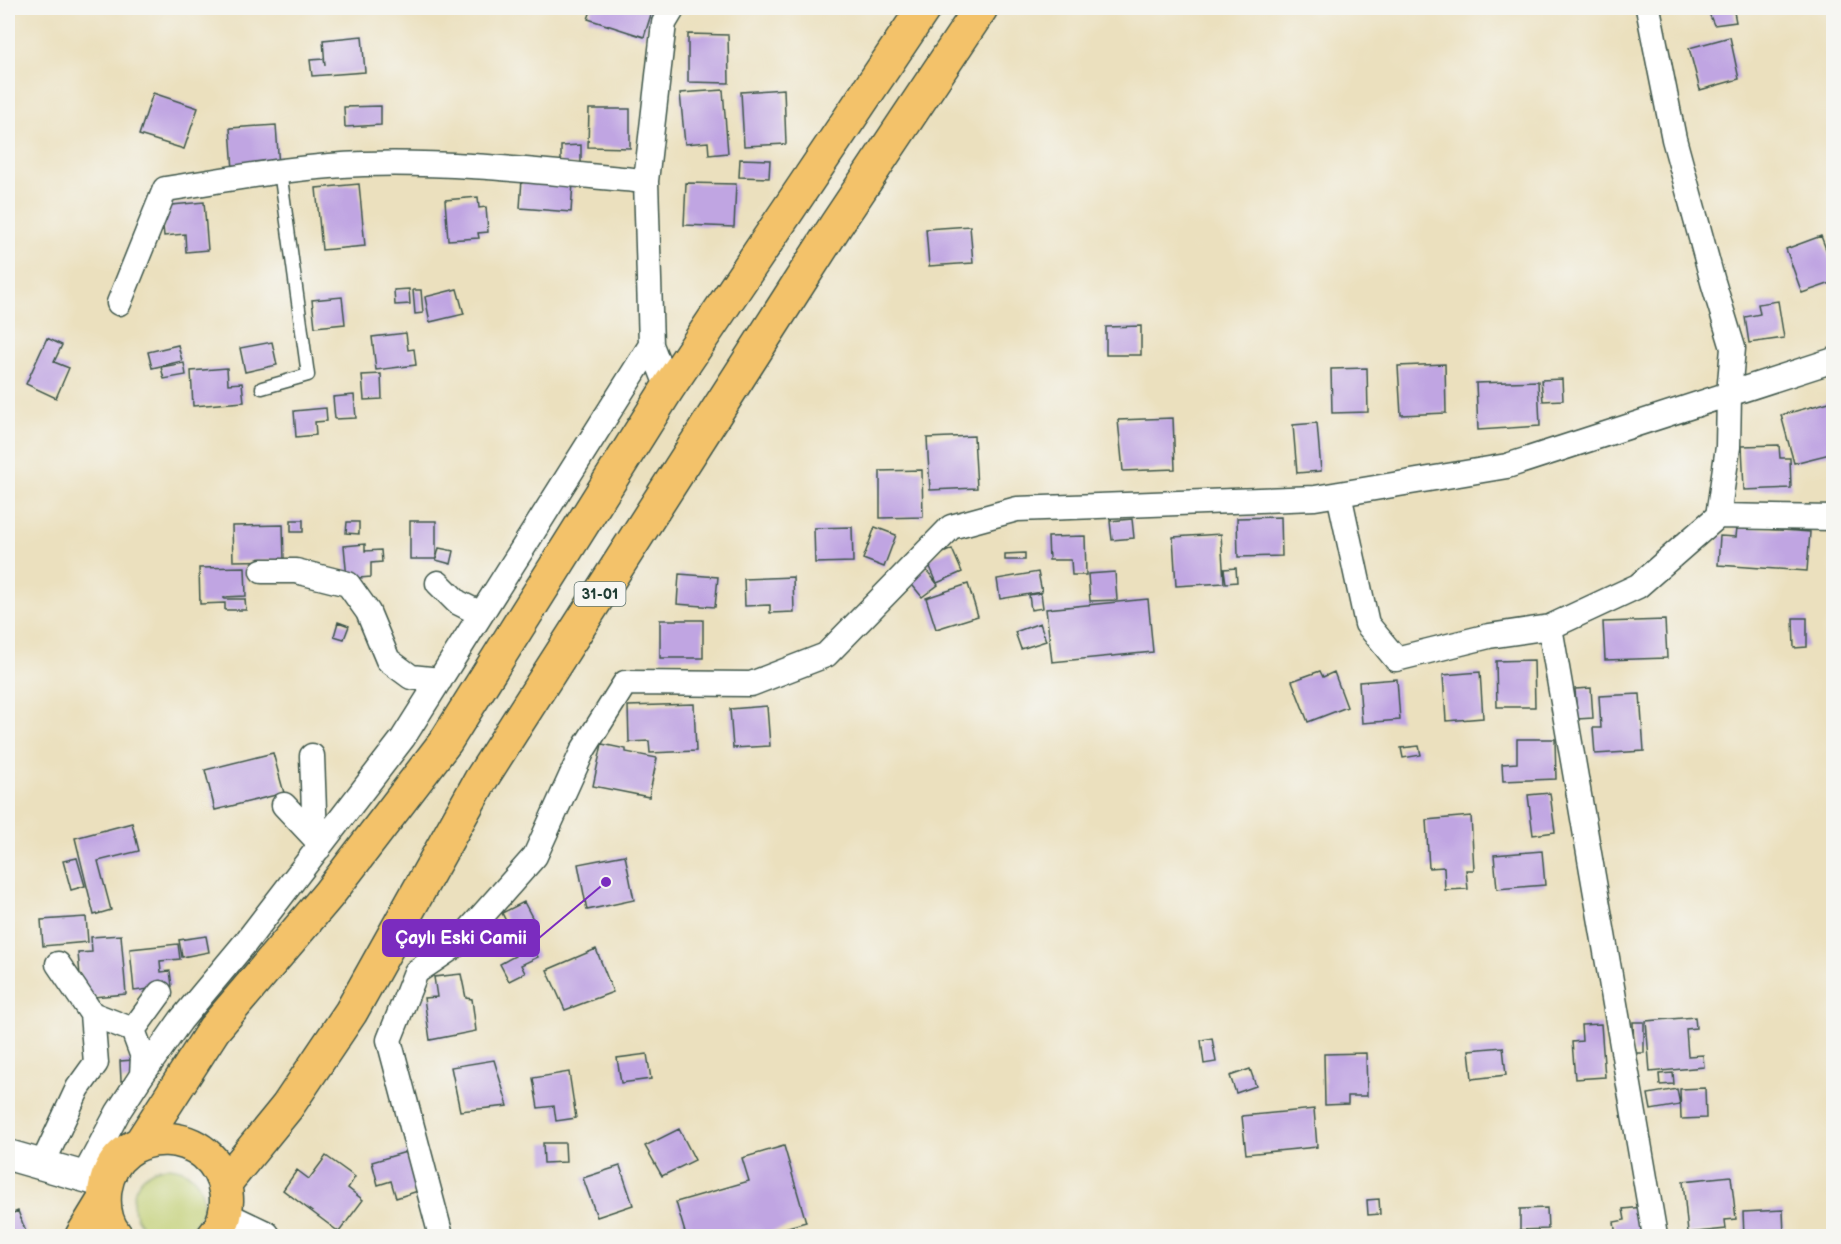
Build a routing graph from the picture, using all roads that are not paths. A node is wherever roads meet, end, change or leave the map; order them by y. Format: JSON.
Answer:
{"nodes":[{"id":1,"x":673,"y":8,"type":"edge"},
{"id":2,"x":924,"y":8,"type":"edge"},
{"id":3,"x":981,"y":8,"type":"edge"},
{"id":4,"x":1648,"y":8,"type":"edge"},
{"id":5,"x":280,"y":171,"type":"junction"},
{"id":6,"x":646,"y":181,"type":"junction"},
{"id":7,"x":119,"y":303,"type":"dead end"},
{"id":8,"x":651,"y":345,"type":"junction"},
{"id":9,"x":1833,"y":360,"type":"edge"},
{"id":10,"x":262,"y":388,"type":"dead end"},
{"id":11,"x":668,"y":388,"type":"junction"},
{"id":12,"x":1729,"y":394,"type":"junction"},
{"id":13,"x":1339,"y":494,"type":"junction"},
{"id":14,"x":1718,"y":516,"type":"junction"},
{"id":15,"x":1833,"y":518,"type":"edge"},
{"id":16,"x":262,"y":571,"type":"dead end"},
{"id":17,"x":438,"y":583,"type":"dead end"},
{"id":18,"x":481,"y":614,"type":"junction"},
{"id":19,"x":1550,"y":627,"type":"junction"},
{"id":20,"x":440,"y":680,"type":"junction"},
{"id":21,"x":312,"y":756,"type":"dead end"},
{"id":22,"x":284,"y":805,"type":"dead end"},
{"id":23,"x":317,"y":843,"type":"junction"},
{"id":24,"x":58,"y":964,"type":"dead end"},
{"id":25,"x":160,"y":993,"type":"dead end"},
{"id":26,"x":92,"y":1014,"type":"junction"},
{"id":27,"x":133,"y":1030,"type":"junction"},
{"id":28,"x":142,"y":1075,"type":"junction"},
{"id":29,"x":140,"y":1144,"type":"junction"},
{"id":30,"x":8,"y":1155,"type":"edge"},
{"id":31,"x":42,"y":1165,"type":"junction"},
{"id":32,"x":225,"y":1183,"type":"junction"},
{"id":33,"x":98,"y":1186,"type":"junction"},
{"id":34,"x":219,"y":1227,"type":"edge"},
{"id":35,"x":82,"y":1236,"type":"edge"},
{"id":36,"x":116,"y":1236,"type":"edge"},
{"id":37,"x":265,"y":1236,"type":"edge"},
{"id":38,"x":441,"y":1236,"type":"edge"},
{"id":39,"x":1655,"y":1236,"type":"edge"}],
"edges":[{"from":1,"to":6,"type":"street"},
{"from":2,"to":11,"type":"highway","number":"31-01"},
{"from":3,"to":32,"type":"highway","number":"31-01"},
{"from":4,"to":12,"type":"street"},
{"from":5,"to":6,"type":"street"},
{"from":5,"to":7,"type":"street"},
{"from":5,"to":10,"type":"lane"},
{"from":6,"to":8,"type":"street"},
{"from":8,"to":11,"type":"street"},
{"from":8,"to":18,"type":"street"},
{"from":9,"to":12,"type":"street"},
{"from":11,"to":29,"type":"highway","number":"31-01"},
{"from":12,"to":13,"type":"street"},
{"from":12,"to":14,"type":"street"},
{"from":13,"to":19,"type":"street"},
{"from":13,"to":38,"type":"street"},
{"from":14,"to":15,"type":"street"},
{"from":14,"to":19,"type":"street"},
{"from":16,"to":20,"type":"street"},
{"from":17,"to":18,"type":"street"},
{"from":18,"to":20,"type":"street"},
{"from":19,"to":39,"type":"street"},
{"from":20,"to":23,"type":"street"},
{"from":21,"to":23,"type":"street"},
{"from":22,"to":23,"type":"street"},
{"from":23,"to":28,"type":"street"},
{"from":24,"to":26,"type":"street"},
{"from":25,"to":27,"type":"street"},
{"from":26,"to":27,"type":"street"},
{"from":26,"to":31,"type":"street"},
{"from":27,"to":28,"type":"street"},
{"from":28,"to":33,"type":"street"},
{"from":29,"to":32,"type":"highway"},
{"from":29,"to":33,"type":"highway"},
{"from":30,"to":31,"type":"street"},
{"from":31,"to":33,"type":"street"},
{"from":32,"to":34,"type":"highway"},
{"from":33,"to":35,"type":"highway"},
{"from":33,"to":36,"type":"highway"},
{"from":34,"to":37,"type":"street"}]}
